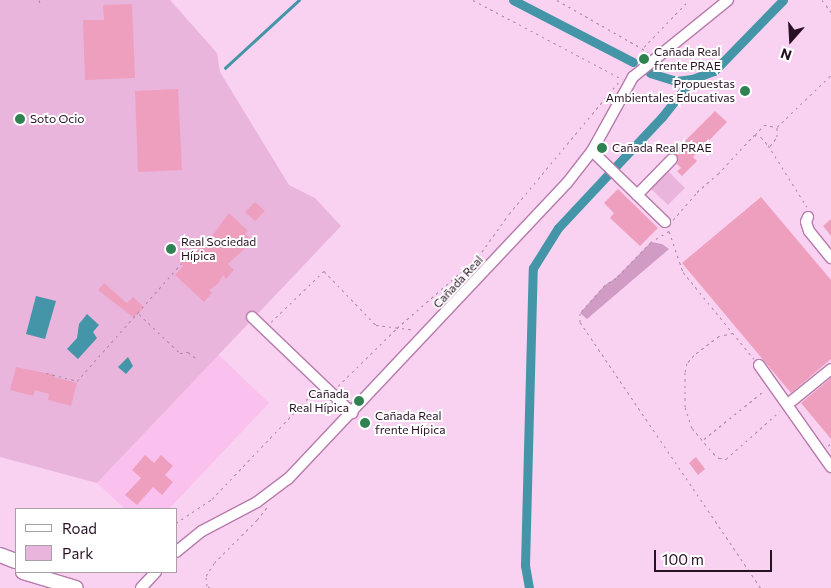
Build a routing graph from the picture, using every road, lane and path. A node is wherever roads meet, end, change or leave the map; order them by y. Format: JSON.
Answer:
{"nodes":[{"id":1,"x":39,"y":0,"type":"edge"},
{"id":2,"x":473,"y":0,"type":"edge"},
{"id":3,"x":558,"y":0,"type":"edge"},
{"id":4,"x":689,"y":0,"type":"edge"},
{"id":5,"x":728,"y":0,"type":"edge"},
{"id":6,"x":822,"y":0,"type":"edge"},
{"id":7,"x":41,"y":6,"type":"dead end"},
{"id":8,"x":831,"y":12,"type":"edge"},
{"id":9,"x":644,"y":48,"type":"junction"},
{"id":10,"x":652,"y":60,"type":"junction"},
{"id":11,"x":831,"y":75,"type":"edge"},
{"id":12,"x":625,"y":81,"type":"junction"},
{"id":13,"x":777,"y":127,"type":"junction"},
{"id":14,"x":754,"y":135,"type":"junction"},
{"id":15,"x":769,"y":147,"type":"junction"},
{"id":16,"x":592,"y":152,"type":"junction"},
{"id":17,"x":672,"y":159,"type":"dead end"},
{"id":18,"x":638,"y":195,"type":"junction"},
{"id":19,"x":808,"y":217,"type":"joint"},
{"id":20,"x":669,"y":222,"type":"joint"},
{"id":21,"x":831,"y":258,"type":"edge"},
{"id":22,"x":181,"y":264,"type":"dead end"},
{"id":23,"x":138,"y":314,"type":"junction"},
{"id":24,"x":252,"y":317,"type":"dead end"},
{"id":25,"x":397,"y":328,"type":"junction"},
{"id":26,"x":264,"y":329,"type":"junction"},
{"id":27,"x":428,"y":332,"type":"junction"},
{"id":28,"x":733,"y":333,"type":"junction"},
{"id":29,"x":197,"y":359,"type":"dead end"},
{"id":30,"x":759,"y":365,"type":"joint"},
{"id":31,"x":831,"y":369,"type":"edge"},
{"id":32,"x":46,"y":373,"type":"dead end"},
{"id":33,"x":322,"y":384,"type":"junction"},
{"id":34,"x":773,"y":384,"type":"junction"},
{"id":35,"x":331,"y":392,"type":"junction"},
{"id":36,"x":788,"y":404,"type":"junction"},
{"id":37,"x":352,"y":413,"type":"junction"},
{"id":38,"x":703,"y":440,"type":"junction"},
{"id":39,"x":826,"y":447,"type":"edge"},
{"id":40,"x":831,"y":467,"type":"edge"},
{"id":41,"x":269,"y":494,"type":"junction"},
{"id":42,"x":178,"y":523,"type":"edge"},
{"id":43,"x":178,"y":550,"type":"edge"},
{"id":44,"x":0,"y":555,"type":"edge"},
{"id":45,"x":15,"y":561,"type":"edge"},
{"id":46,"x":0,"y":565,"type":"edge"},
{"id":47,"x":15,"y":570,"type":"edge"},
{"id":48,"x":27,"y":573,"type":"edge"},
{"id":49,"x":41,"y":573,"type":"edge"},
{"id":50,"x":155,"y":573,"type":"edge"},
{"id":51,"x":143,"y":586,"type":"edge"},
{"id":52,"x":74,"y":587,"type":"edge"},
{"id":53,"x":210,"y":588,"type":"edge"},
{"id":54,"x":761,"y":588,"type":"edge"}],
"edges":[{"from":1,"to":7,"type":"path"},
{"from":2,"to":12,"type":"path"},
{"from":3,"to":9,"type":"path"},
{"from":4,"to":9,"type":"path"},
{"from":5,"to":10,"type":"street","name":"Cañada Real"},
{"from":6,"to":8,"type":"path"},
{"from":9,"to":10,"type":"path"},
{"from":10,"to":12,"type":"street","name":"Cañada Real"},
{"from":11,"to":13,"type":"path"},
{"from":12,"to":16,"type":"street","name":"Cañada Real"},
{"from":12,"to":25,"type":"path"},
{"from":13,"to":14,"type":"path"},
{"from":13,"to":15,"type":"path"},
{"from":14,"to":15,"type":"path"},
{"from":14,"to":20,"type":"path"},
{"from":15,"to":19,"type":"path"},
{"from":16,"to":18,"type":"street"},
{"from":16,"to":27,"type":"street","name":"Cañada Real"},
{"from":17,"to":18,"type":"street"},
{"from":18,"to":20,"type":"street"},
{"from":19,"to":21,"type":"street"},
{"from":22,"to":23,"type":"path"},
{"from":23,"to":29,"type":"path"},
{"from":23,"to":32,"type":"path"},
{"from":24,"to":26,"type":"street"},
{"from":25,"to":26,"type":"path"},
{"from":25,"to":27,"type":"path"},
{"from":25,"to":35,"type":"path"},
{"from":26,"to":33,"type":"street"},
{"from":27,"to":37,"type":"street","name":"Cañada Real"},
{"from":28,"to":30,"type":"path"},
{"from":28,"to":38,"type":"path"},
{"from":28,"to":54,"type":"path"},
{"from":30,"to":34,"type":"street"},
{"from":31,"to":36,"type":"street"},
{"from":33,"to":35,"type":"street"},
{"from":33,"to":42,"type":"path"},
{"from":34,"to":36,"type":"street"},
{"from":34,"to":38,"type":"path"},
{"from":35,"to":37,"type":"street"},
{"from":36,"to":38,"type":"path"},
{"from":36,"to":39,"type":"street"},
{"from":37,"to":41,"type":"street","name":"Cañada Real"},
{"from":39,"to":40,"type":"street"},
{"from":41,"to":43,"type":"street","name":"Cañada Real"},
{"from":41,"to":53,"type":"path"},
{"from":44,"to":45,"type":"highway"},
{"from":46,"to":47,"type":"highway"},
{"from":48,"to":52,"type":"highway"},
{"from":49,"to":52,"type":"highway"},
{"from":50,"to":51,"type":"street"}]}
